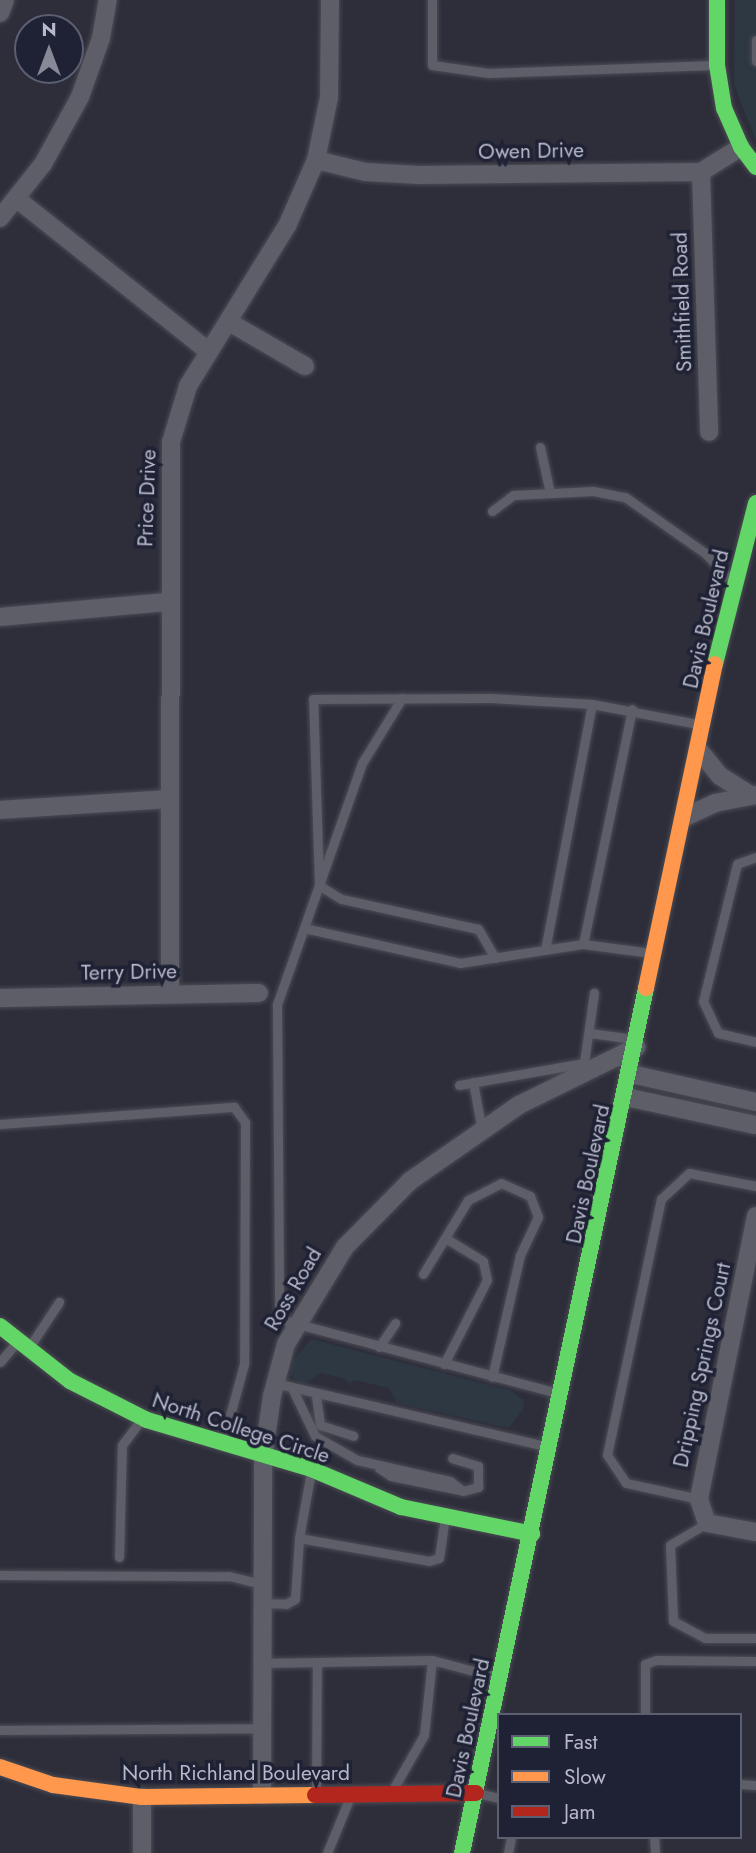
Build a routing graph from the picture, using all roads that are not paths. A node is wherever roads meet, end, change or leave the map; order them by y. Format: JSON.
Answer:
{"nodes":[{"id":1,"x":5,"y":0,"type":"edge"},
{"id":2,"x":108,"y":0,"type":"edge"},
{"id":3,"x":330,"y":0,"type":"edge"},
{"id":4,"x":432,"y":0,"type":"edge"},
{"id":5,"x":717,"y":0,"type":"edge"},
{"id":6,"x":0,"y":13,"type":"edge"},
{"id":7,"x":756,"y":40,"type":"edge"},
{"id":8,"x":756,"y":61,"type":"edge"},
{"id":9,"x":717,"y":65,"type":"junction"},
{"id":10,"x":741,"y":147,"type":"junction"},
{"id":11,"x":316,"y":160,"type":"junction"},
{"id":12,"x":756,"y":167,"type":"edge"},
{"id":13,"x":701,"y":172,"type":"junction"},
{"id":14,"x":17,"y":199,"type":"junction"},
{"id":15,"x":0,"y":218,"type":"edge"},
{"id":16,"x":229,"y":322,"type":"junction"},
{"id":17,"x":208,"y":351,"type":"junction"},
{"id":18,"x":304,"y":366,"type":"dead end"},
{"id":19,"x":709,"y":432,"type":"dead end"},
{"id":20,"x":540,"y":447,"type":"dead end"},
{"id":21,"x":550,"y":493,"type":"junction"},
{"id":22,"x":756,"y":503,"type":"edge"},
{"id":23,"x":492,"y":511,"type":"dead end"},
{"id":24,"x":734,"y":584,"type":"junction"},
{"id":25,"x":169,"y":602,"type":"junction"},
{"id":26,"x":0,"y":617,"type":"edge"},
{"id":27,"x":402,"y":698,"type":"junction"},
{"id":28,"x":592,"y":704,"type":"junction"},
{"id":29,"x":632,"y":709,"type":"junction"},
{"id":30,"x":703,"y":725,"type":"junction"},
{"id":31,"x":698,"y":749,"type":"junction"},
{"id":32,"x":753,"y":795,"type":"edge"},
{"id":33,"x":168,"y":799,"type":"junction"},
{"id":34,"x":0,"y":810,"type":"edge"},
{"id":35,"x":685,"y":817,"type":"junction"},
{"id":36,"x":756,"y":857,"type":"edge"},
{"id":37,"x":319,"y":885,"type":"junction"},
{"id":38,"x":304,"y":928,"type":"junction"},
{"id":39,"x":583,"y":944,"type":"junction"},
{"id":40,"x":545,"y":950,"type":"junction"},
{"id":41,"x":656,"y":954,"type":"junction"},
{"id":42,"x":495,"y":958,"type":"junction"},
{"id":43,"x":259,"y":993,"type":"dead end"},
{"id":44,"x":594,"y":993,"type":"dead end"},
{"id":45,"x":170,"y":994,"type":"junction"},
{"id":46,"x":0,"y":998,"type":"edge"},
{"id":47,"x":590,"y":1033,"type":"junction"},
{"id":48,"x":756,"y":1042,"type":"edge"},
{"id":49,"x":638,"y":1043,"type":"junction"},
{"id":50,"x":549,"y":1069,"type":"junction"},
{"id":51,"x":631,"y":1074,"type":"junction"},
{"id":52,"x":473,"y":1082,"type":"junction"},
{"id":53,"x":459,"y":1085,"type":"dead end"},
{"id":54,"x":552,"y":1088,"type":"junction"},
{"id":55,"x":626,"y":1097,"type":"junction"},
{"id":56,"x":756,"y":1102,"type":"edge"},
{"id":57,"x":0,"y":1124,"type":"edge"},
{"id":58,"x":756,"y":1125,"type":"edge"},
{"id":59,"x":482,"y":1130,"type":"junction"},
{"id":60,"x":756,"y":1186,"type":"edge"},
{"id":61,"x":756,"y":1216,"type":"edge"},
{"id":62,"x":445,"y":1238,"type":"junction"},
{"id":63,"x":423,"y":1274,"type":"dead end"},
{"id":64,"x":60,"y":1302,"type":"dead end"},
{"id":65,"x":395,"y":1323,"type":"dead end"},
{"id":66,"x":0,"y":1326,"type":"edge"},
{"id":67,"x":296,"y":1326,"type":"junction"},
{"id":68,"x":22,"y":1346,"type":"junction"},
{"id":69,"x":379,"y":1347,"type":"junction"},
{"id":70,"x":0,"y":1362,"type":"edge"},
{"id":71,"x":444,"y":1364,"type":"junction"},
{"id":72,"x":492,"y":1377,"type":"junction"},
{"id":73,"x":284,"y":1385,"type":"junction"},
{"id":74,"x":562,"y":1394,"type":"junction"},
{"id":75,"x":316,"y":1396,"type":"junction"},
{"id":76,"x":142,"y":1418,"type":"junction"},
{"id":77,"x":353,"y":1436,"type":"dead end"},
{"id":78,"x":222,"y":1444,"type":"junction"},
{"id":79,"x":550,"y":1447,"type":"junction"},
{"id":80,"x":263,"y":1458,"type":"junction"},
{"id":81,"x":452,"y":1458,"type":"dead end"},
{"id":82,"x":311,"y":1469,"type":"junction"},
{"id":83,"x":699,"y":1499,"type":"junction"},
{"id":84,"x":445,"y":1517,"type":"junction"},
{"id":85,"x":707,"y":1523,"type":"junction"},
{"id":86,"x":756,"y":1532,"type":"edge"},
{"id":87,"x":532,"y":1534,"type":"junction"},
{"id":88,"x":299,"y":1538,"type":"junction"},
{"id":89,"x":119,"y":1557,"type":"dead end"},
{"id":90,"x":0,"y":1575,"type":"edge"},
{"id":91,"x":262,"y":1584,"type":"junction"},
{"id":92,"x":262,"y":1603,"type":"junction"},
{"id":93,"x":756,"y":1638,"type":"edge"},
{"id":94,"x":432,"y":1660,"type":"junction"},
{"id":95,"x":756,"y":1661,"type":"edge"},
{"id":96,"x":262,"y":1663,"type":"junction"},
{"id":97,"x":317,"y":1664,"type":"junction"},
{"id":98,"x":499,"y":1678,"type":"junction"},
{"id":99,"x":645,"y":1713,"type":"edge"},
{"id":100,"x":262,"y":1728,"type":"junction"},
{"id":101,"x":0,"y":1730,"type":"edge"},
{"id":102,"x":0,"y":1767,"type":"edge"},
{"id":103,"x":391,"y":1793,"type":"junction"},
{"id":104,"x":476,"y":1793,"type":"junction"},
{"id":105,"x":316,"y":1794,"type":"junction"},
{"id":106,"x":351,"y":1794,"type":"junction"},
{"id":107,"x":262,"y":1795,"type":"junction"},
{"id":108,"x":142,"y":1797,"type":"junction"},
{"id":109,"x":497,"y":1798,"type":"edge"},
{"id":110,"x":142,"y":1853,"type":"edge"},
{"id":111,"x":327,"y":1853,"type":"edge"},
{"id":112,"x":463,"y":1853,"type":"edge"}],
"edges":[{"from":1,"to":6,"type":"street"},
{"from":2,"to":14,"type":"street"},
{"from":3,"to":11,"type":"street","name":"Price Drive"},
{"from":4,"to":9,"type":"lane"},
{"from":5,"to":9,"type":"main road"},
{"from":7,"to":8,"type":"lane"},
{"from":9,"to":10,"type":"main road"},
{"from":10,"to":12,"type":"main road"},
{"from":10,"to":13,"type":"street"},
{"from":11,"to":13,"type":"street","name":"Owen Drive"},
{"from":11,"to":16,"type":"street","name":"Price Drive"},
{"from":13,"to":19,"type":"street","name":"Smithfield Road"},
{"from":14,"to":15,"type":"street"},
{"from":14,"to":17,"type":"street"},
{"from":16,"to":17,"type":"street","name":"Price Drive"},
{"from":16,"to":18,"type":"street"},
{"from":17,"to":25,"type":"street","name":"Price Drive"},
{"from":20,"to":21,"type":"lane"},
{"from":21,"to":23,"type":"lane"},
{"from":21,"to":24,"type":"lane"},
{"from":22,"to":24,"type":"main road","name":"Davis Boulevard"},
{"from":24,"to":30,"type":"main road","name":"Davis Boulevard"},
{"from":25,"to":26,"type":"street"},
{"from":25,"to":33,"type":"street","name":"Price Drive"},
{"from":27,"to":28,"type":"lane"},
{"from":27,"to":37,"type":"lane"},
{"from":27,"to":37,"type":"lane"},
{"from":28,"to":29,"type":"lane"},
{"from":28,"to":40,"type":"lane"},
{"from":29,"to":30,"type":"lane"},
{"from":29,"to":39,"type":"lane"},
{"from":30,"to":31,"type":"main road","name":"Davis Boulevard"},
{"from":31,"to":32,"type":"street"},
{"from":31,"to":35,"type":"main road","name":"Davis Boulevard"},
{"from":32,"to":35,"type":"street"},
{"from":33,"to":34,"type":"street"},
{"from":33,"to":45,"type":"street","name":"Price Drive"},
{"from":35,"to":41,"type":"main road","name":"Davis Boulevard"},
{"from":36,"to":48,"type":"lane"},
{"from":37,"to":38,"type":"lane"},
{"from":37,"to":42,"type":"lane"},
{"from":38,"to":42,"type":"lane"},
{"from":38,"to":67,"type":"lane"},
{"from":39,"to":40,"type":"lane"},
{"from":39,"to":41,"type":"lane"},
{"from":40,"to":42,"type":"lane"},
{"from":41,"to":49,"type":"main road","name":"Davis Boulevard"},
{"from":43,"to":45,"type":"street","name":"Terry Drive"},
{"from":44,"to":47,"type":"lane"},
{"from":45,"to":46,"type":"street","name":"Terry Drive"},
{"from":47,"to":49,"type":"lane"},
{"from":47,"to":50,"type":"lane"},
{"from":49,"to":51,"type":"main road","name":"Davis Boulevard"},
{"from":49,"to":54,"type":"street","name":"Ross Road"},
{"from":50,"to":52,"type":"lane"},
{"from":50,"to":54,"type":"lane"},
{"from":51,"to":55,"type":"main road","name":"Davis Boulevard"},
{"from":51,"to":56,"type":"street"},
{"from":52,"to":53,"type":"lane"},
{"from":52,"to":59,"type":"lane"},
{"from":54,"to":59,"type":"street","name":"Ross Road"},
{"from":55,"to":58,"type":"street"},
{"from":55,"to":74,"type":"main road","name":"Davis Boulevard"},
{"from":57,"to":78,"type":"lane"},
{"from":59,"to":67,"type":"street","name":"Ross Road"},
{"from":60,"to":83,"type":"lane"},
{"from":61,"to":83,"type":"street","name":"Dripping Springs Court"},
{"from":62,"to":63,"type":"lane"},
{"from":62,"to":71,"type":"lane"},
{"from":62,"to":72,"type":"lane"},
{"from":64,"to":68,"type":"lane"},
{"from":65,"to":69,"type":"lane"},
{"from":66,"to":68,"type":"main road","name":"North College Circle"},
{"from":67,"to":69,"type":"lane"},
{"from":67,"to":73,"type":"street","name":"Ross Road"},
{"from":68,"to":70,"type":"lane"},
{"from":68,"to":76,"type":"main road","name":"North College Circle"},
{"from":69,"to":71,"type":"lane"},
{"from":71,"to":72,"type":"lane"},
{"from":72,"to":74,"type":"lane"},
{"from":73,"to":75,"type":"lane"},
{"from":73,"to":80,"type":"street","name":"Ross Road"},
{"from":73,"to":81,"type":"lane"},
{"from":74,"to":79,"type":"main road","name":"Davis Boulevard"},
{"from":75,"to":77,"type":"lane"},
{"from":75,"to":79,"type":"lane"},
{"from":76,"to":78,"type":"main road","name":"North College Circle"},
{"from":76,"to":89,"type":"lane"},
{"from":78,"to":80,"type":"main road","name":"North College Circle"},
{"from":79,"to":87,"type":"main road","name":"Davis Boulevard"},
{"from":80,"to":82,"type":"main road","name":"North College Circle"},
{"from":80,"to":91,"type":"street","name":"Ross Road"},
{"from":82,"to":84,"type":"main road","name":"North College Circle"},
{"from":82,"to":88,"type":"lane"},
{"from":83,"to":85,"type":"street","name":"Dripping Springs Court"},
{"from":84,"to":87,"type":"main road","name":"North College Circle"},
{"from":84,"to":88,"type":"lane"},
{"from":85,"to":86,"type":"street"},
{"from":85,"to":93,"type":"lane"},
{"from":87,"to":98,"type":"main road","name":"Davis Boulevard"},
{"from":88,"to":92,"type":"lane"},
{"from":90,"to":91,"type":"lane"},
{"from":91,"to":92,"type":"street","name":"Ross Road"},
{"from":92,"to":96,"type":"street","name":"Ross Road"},
{"from":94,"to":97,"type":"lane"},
{"from":94,"to":98,"type":"lane"},
{"from":94,"to":103,"type":"lane"},
{"from":95,"to":99,"type":"lane"},
{"from":96,"to":97,"type":"lane"},
{"from":96,"to":100,"type":"street","name":"Ross Road"},
{"from":97,"to":105,"type":"lane"},
{"from":98,"to":104,"type":"main road","name":"Davis Boulevard"},
{"from":100,"to":101,"type":"lane"},
{"from":100,"to":107,"type":"street","name":"Ross Road"},
{"from":102,"to":108,"type":"main road","name":"North Richland Boulevard"},
{"from":103,"to":104,"type":"main road","name":"North Richland Boulevard"},
{"from":103,"to":106,"type":"main road","name":"North Richland Boulevard"},
{"from":104,"to":109,"type":"lane"},
{"from":104,"to":112,"type":"main road","name":"Davis Boulevard"},
{"from":105,"to":106,"type":"main road","name":"North Richland Boulevard"},
{"from":105,"to":107,"type":"main road","name":"North Richland Boulevard"},
{"from":106,"to":111,"type":"lane"},
{"from":107,"to":108,"type":"main road","name":"North Richland Boulevard"},
{"from":108,"to":110,"type":"street"}]}
